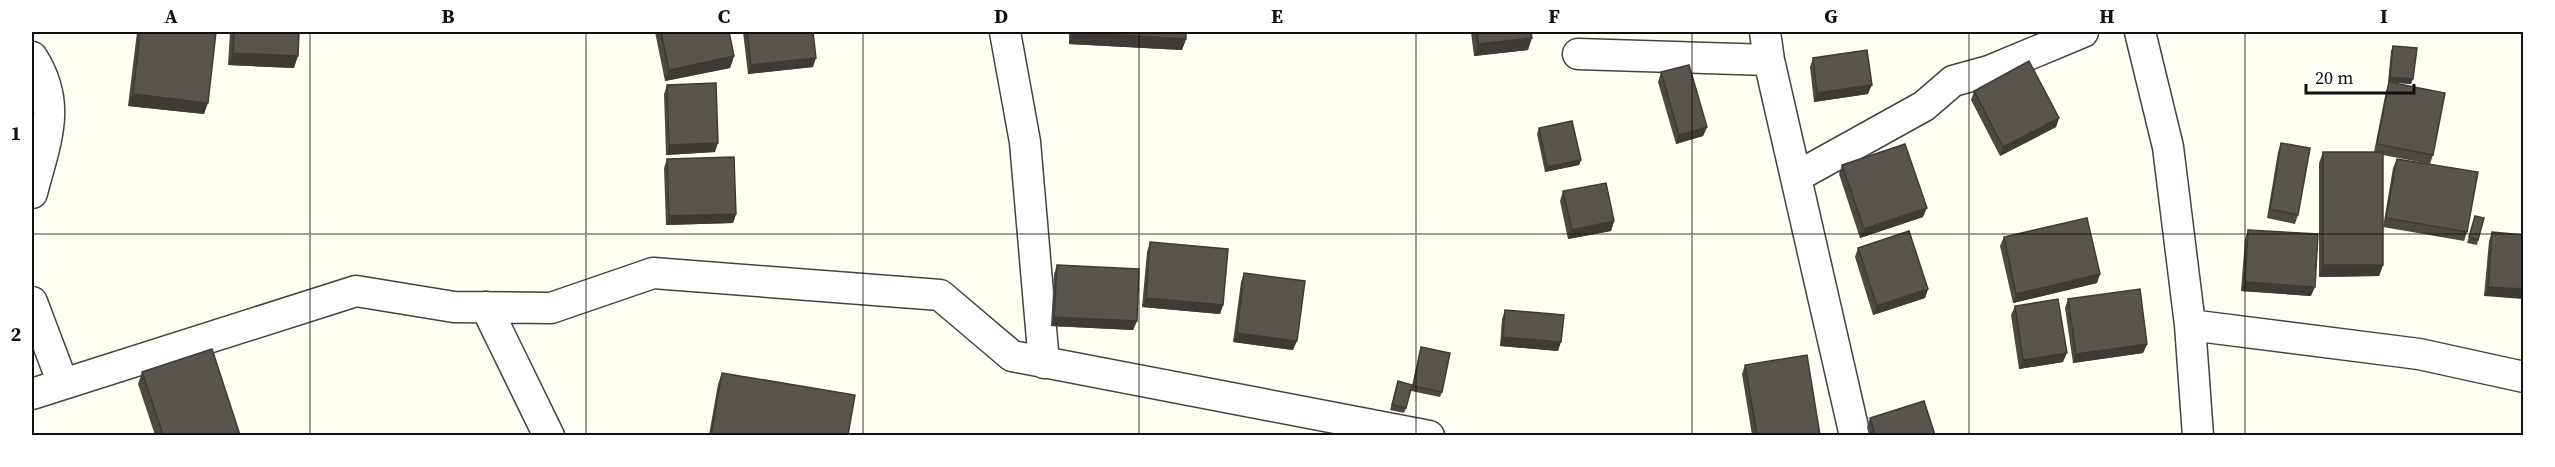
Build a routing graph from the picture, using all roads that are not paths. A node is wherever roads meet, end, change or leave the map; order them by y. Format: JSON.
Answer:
{"nodes":[{"id":1,"x":1005,"y":32,"type":"edge"},
{"id":2,"x":2083,"y":32,"type":"edge"},
{"id":3,"x":2140,"y":32,"type":"edge"},
{"id":4,"x":1767,"y":46,"type":"edge"},
{"id":5,"x":1578,"y":54,"type":"dead end"},
{"id":6,"x":32,"y":57,"type":"edge"},
{"id":7,"x":1796,"y":177,"type":"junction"},
{"id":8,"x":32,"y":193,"type":"edge"},
{"id":9,"x":32,"y":302,"type":"edge"},
{"id":10,"x":486,"y":307,"type":"junction"},
{"id":11,"x":2190,"y":325,"type":"junction"},
{"id":12,"x":1044,"y":363,"type":"junction"},
{"id":13,"x":2523,"y":377,"type":"edge"},
{"id":14,"x":63,"y":384,"type":"junction"},
{"id":15,"x":32,"y":394,"type":"edge"},
{"id":16,"x":549,"y":435,"type":"edge"},
{"id":17,"x":1429,"y":435,"type":"edge"},
{"id":18,"x":1855,"y":435,"type":"edge"},
{"id":19,"x":2198,"y":435,"type":"edge"}],
"edges":[{"from":1,"to":12,"type":"street"},
{"from":2,"to":7,"type":"street"},
{"from":3,"to":11,"type":"street"},
{"from":4,"to":5,"type":"street"},
{"from":4,"to":7,"type":"street"},
{"from":6,"to":8,"type":"street"},
{"from":7,"to":18,"type":"street"},
{"from":9,"to":14,"type":"street"},
{"from":10,"to":12,"type":"street"},
{"from":10,"to":14,"type":"street"},
{"from":10,"to":16,"type":"street"},
{"from":11,"to":13,"type":"street"},
{"from":11,"to":19,"type":"street"},
{"from":12,"to":17,"type":"street"},
{"from":14,"to":15,"type":"street"}]}
